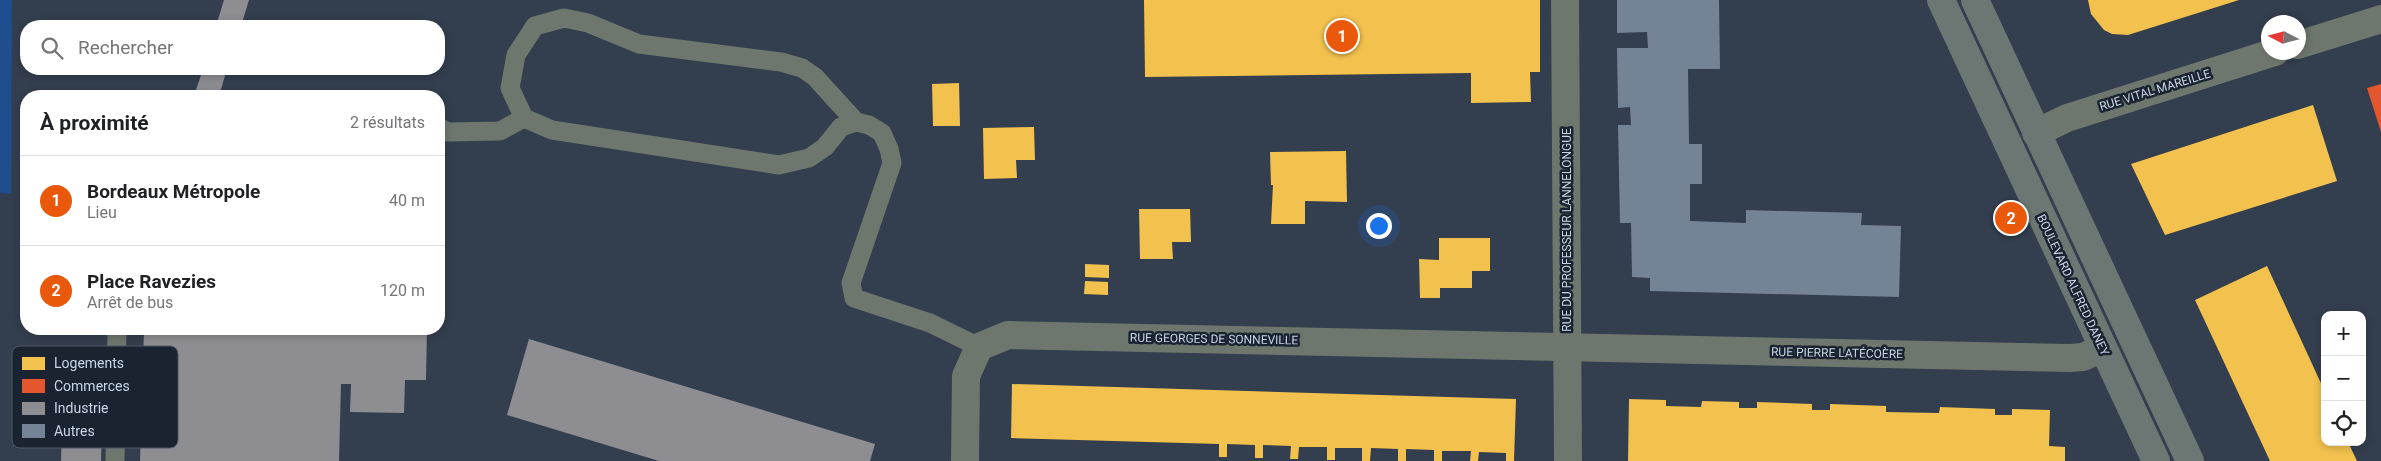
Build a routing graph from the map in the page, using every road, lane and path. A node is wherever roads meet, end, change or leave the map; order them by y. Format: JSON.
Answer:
{"nodes":[{"id":1,"x":1565,"y":0,"type":"edge"},
{"id":2,"x":1941,"y":0,"type":"edge"},
{"id":3,"x":1975,"y":0,"type":"edge"},
{"id":4,"x":2381,"y":19,"type":"edge"},
{"id":5,"x":2306,"y":42,"type":"edge"},
{"id":6,"x":2261,"y":56,"type":"edge"},
{"id":7,"x":524,"y":118,"type":"junction"},
{"id":8,"x":856,"y":122,"type":"junction"},
{"id":9,"x":445,"y":131,"type":"edge"},
{"id":10,"x":2036,"y":133,"type":"junction"},
{"id":11,"x":978,"y":347,"type":"junction"},
{"id":12,"x":1568,"y":347,"type":"junction"},
{"id":13,"x":2103,"y":348,"type":"junction"},
{"id":14,"x":115,"y":448,"type":"edge"},
{"id":15,"x":115,"y":461,"type":"edge"},
{"id":16,"x":965,"y":461,"type":"edge"},
{"id":17,"x":1568,"y":461,"type":"edge"},
{"id":18,"x":2156,"y":461,"type":"edge"},
{"id":19,"x":2190,"y":461,"type":"edge"}],
"edges":[{"from":1,"to":12,"type":"street","name":"RUE DU PROFESSEUR LANNELONGUE"},
{"from":2,"to":13,"type":"main road","name":"BOULEVARD ALFRED DANEY"},
{"from":3,"to":10,"type":"main road"},
{"from":4,"to":5,"type":"street"},
{"from":6,"to":10,"type":"street","name":"RUE VITAL MAREILLE"},
{"from":7,"to":8,"type":"lane"},
{"from":7,"to":8,"type":"lane"},
{"from":7,"to":9,"type":"lane"},
{"from":8,"to":11,"type":"lane"},
{"from":10,"to":19,"type":"main road"},
{"from":11,"to":12,"type":"street","name":"RUE GEORGES DE SONNEVILLE"},
{"from":11,"to":16,"type":"street"},
{"from":12,"to":13,"type":"street","name":"RUE PIERRE LATÉCOÈRE"},
{"from":12,"to":17,"type":"street","name":"RUE DU PROFESSEUR LANNELONGUE"},
{"from":13,"to":18,"type":"main road","name":"BOULEVARD ALFRED DANEY"},
{"from":14,"to":15,"type":"lane"}]}
